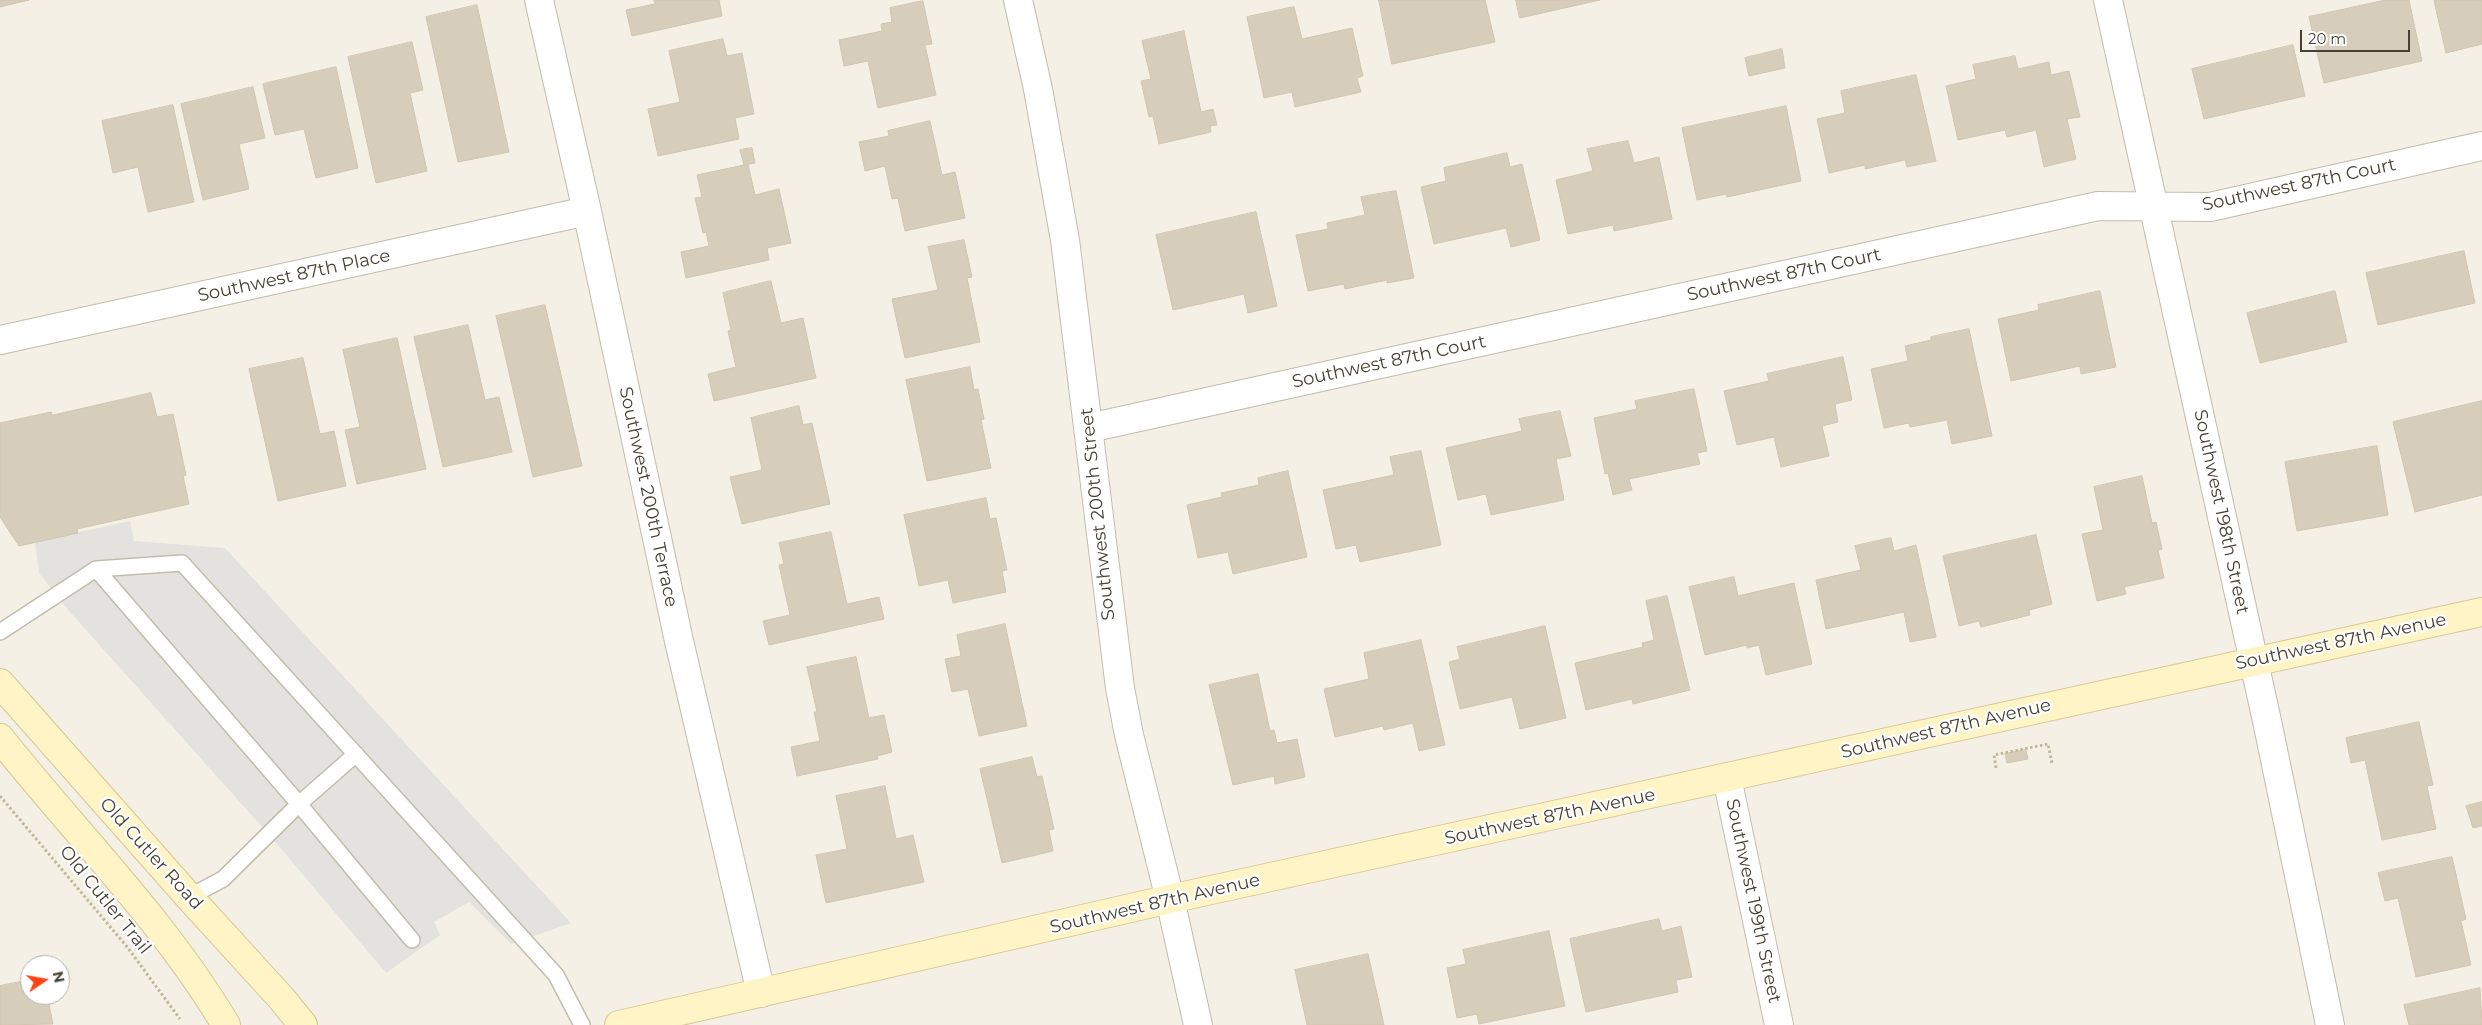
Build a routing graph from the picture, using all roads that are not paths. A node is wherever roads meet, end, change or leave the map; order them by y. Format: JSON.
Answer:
{"nodes":[{"id":1,"x":539,"y":0,"type":"edge"},
{"id":2,"x":1018,"y":0,"type":"edge"},
{"id":3,"x":2108,"y":0,"type":"edge"},
{"id":4,"x":2482,"y":146,"type":"edge"},
{"id":5,"x":2154,"y":206,"type":"junction"},
{"id":6,"x":587,"y":211,"type":"junction"},
{"id":7,"x":0,"y":340,"type":"edge"},
{"id":8,"x":1089,"y":428,"type":"junction"},
{"id":9,"x":96,"y":569,"type":"junction"},
{"id":10,"x":2482,"y":612,"type":"edge"},
{"id":11,"x":0,"y":632,"type":"edge"},
{"id":12,"x":2253,"y":661,"type":"junction"},
{"id":13,"x":0,"y":683,"type":"edge"},
{"id":14,"x":0,"y":738,"type":"edge"},
{"id":15,"x":356,"y":754,"type":"junction"},
{"id":16,"x":1727,"y":778,"type":"junction"},
{"id":17,"x":299,"y":804,"type":"junction"},
{"id":18,"x":128,"y":888,"type":"junction"},
{"id":19,"x":188,"y":898,"type":"junction"},
{"id":20,"x":1170,"y":899,"type":"junction"},
{"id":21,"x":412,"y":940,"type":"dead end"},
{"id":22,"x":761,"y":993,"type":"junction"},
{"id":23,"x":226,"y":1025,"type":"edge"},
{"id":24,"x":303,"y":1025,"type":"edge"},
{"id":25,"x":582,"y":1025,"type":"edge"},
{"id":26,"x":619,"y":1025,"type":"edge"},
{"id":27,"x":1198,"y":1025,"type":"edge"},
{"id":28,"x":1779,"y":1025,"type":"edge"},
{"id":29,"x":2330,"y":1025,"type":"edge"}],
"edges":[{"from":1,"to":6,"type":"street","name":"Southwest 200th Terrace"},
{"from":2,"to":8,"type":"street","name":"Southwest 200th Street"},
{"from":3,"to":5,"type":"street","name":"Southwest 198th Street"},
{"from":4,"to":5,"type":"street","name":"Southwest 87th Court"},
{"from":5,"to":8,"type":"street","name":"Southwest 87th Court"},
{"from":5,"to":12,"type":"street","name":"Southwest 198th Street"},
{"from":6,"to":7,"type":"street","name":"Southwest 87th Place"},
{"from":6,"to":22,"type":"street","name":"Southwest 200th Terrace"},
{"from":8,"to":20,"type":"street","name":"Southwest 200th Street"},
{"from":9,"to":11,"type":"lane"},
{"from":9,"to":15,"type":"lane"},
{"from":9,"to":17,"type":"lane"},
{"from":10,"to":12,"type":"street","name":"Southwest 87th Avenue"},
{"from":12,"to":16,"type":"street","name":"Southwest 87th Avenue"},
{"from":12,"to":29,"type":"street","name":"Southwest 198th Street"},
{"from":13,"to":19,"type":"street","name":"Old Cutler Road"},
{"from":14,"to":18,"type":"street"},
{"from":15,"to":17,"type":"lane"},
{"from":15,"to":25,"type":"lane"},
{"from":16,"to":20,"type":"street","name":"Southwest 87th Avenue"},
{"from":16,"to":28,"type":"street","name":"Southwest 199th Street"},
{"from":17,"to":19,"type":"lane"},
{"from":17,"to":21,"type":"lane"},
{"from":18,"to":19,"type":"street"},
{"from":18,"to":23,"type":"street"},
{"from":19,"to":24,"type":"street","name":"Old Cutler Road"},
{"from":20,"to":22,"type":"street","name":"Southwest 87th Avenue"},
{"from":20,"to":27,"type":"street","name":"Southwest 200th Street"},
{"from":22,"to":26,"type":"street","name":"Southwest 87th Avenue"}]}
